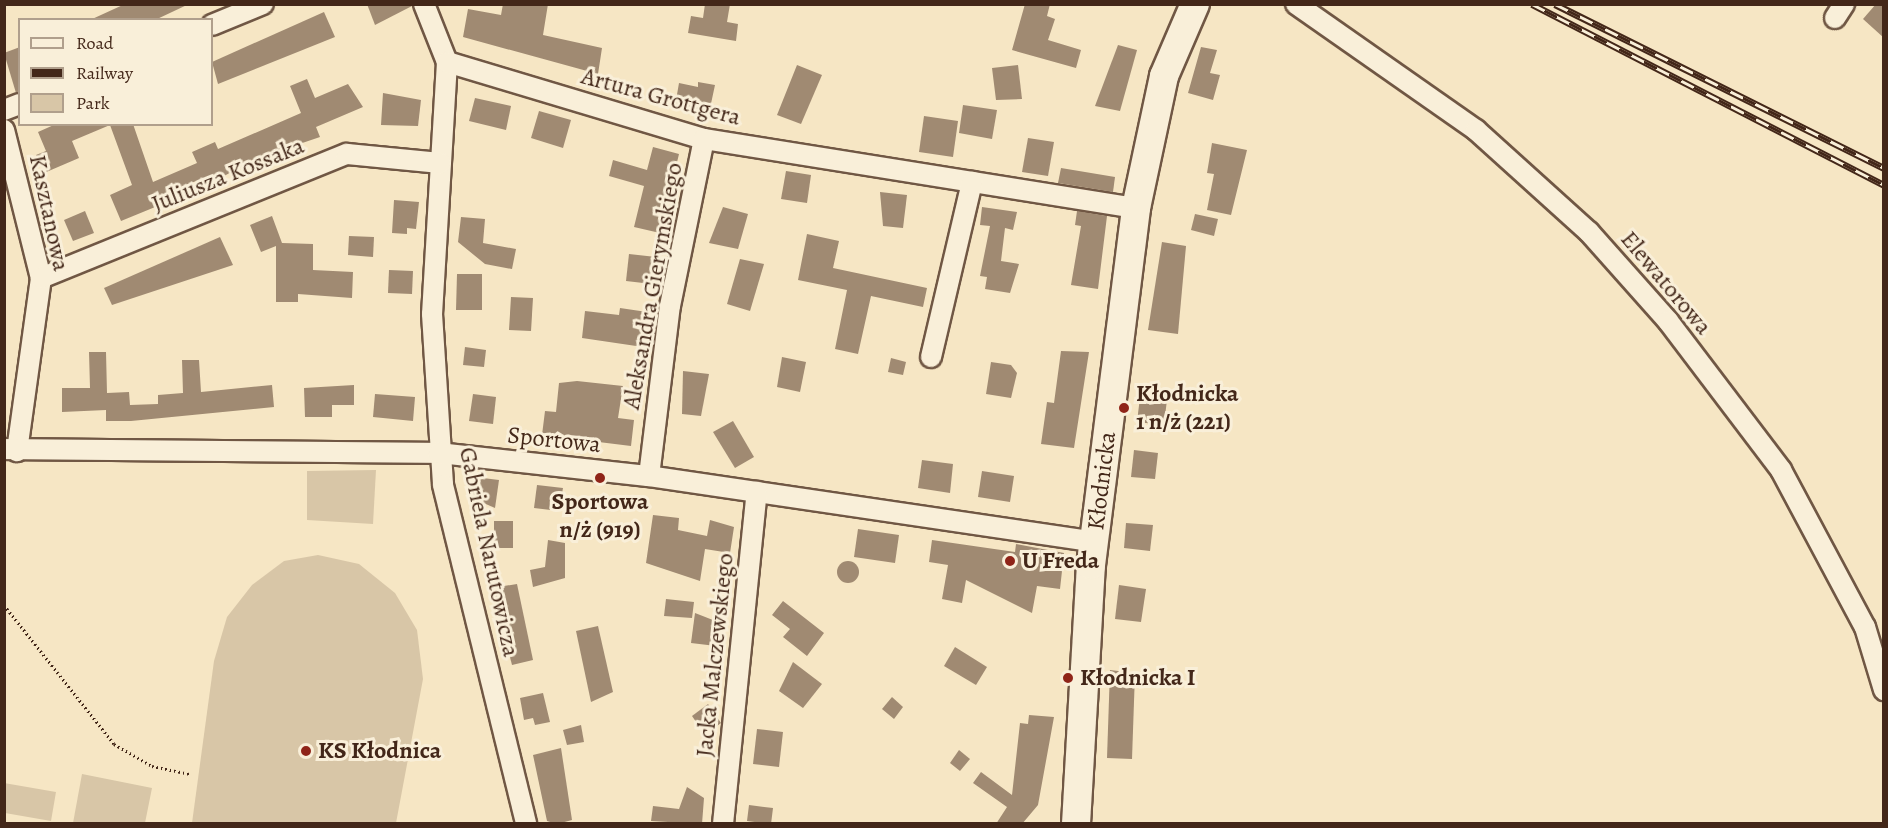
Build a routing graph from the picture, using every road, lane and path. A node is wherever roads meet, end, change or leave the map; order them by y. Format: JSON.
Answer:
{"nodes":[{"id":1,"x":263,"y":4,"type":"edge"},
{"id":2,"x":424,"y":4,"type":"edge"},
{"id":3,"x":1195,"y":4,"type":"edge"},
{"id":4,"x":1296,"y":4,"type":"edge"},
{"id":5,"x":213,"y":26,"type":"edge"},
{"id":6,"x":447,"y":62,"type":"junction"},
{"id":7,"x":4,"y":130,"type":"edge"},
{"id":8,"x":704,"y":140,"type":"junction"},
{"id":9,"x":441,"y":163,"type":"junction"},
{"id":10,"x":972,"y":182,"type":"junction"},
{"id":11,"x":1136,"y":208,"type":"junction"},
{"id":12,"x":41,"y":278,"type":"junction"},
{"id":13,"x":931,"y":357,"type":"dead end"},
{"id":14,"x":11,"y":450,"type":"edge"},
{"id":15,"x":439,"y":453,"type":"junction"},
{"id":16,"x":649,"y":476,"type":"junction"},
{"id":17,"x":757,"y":492,"type":"junction"},
{"id":18,"x":1094,"y":542,"type":"junction"},
{"id":19,"x":4,"y":605,"type":"edge"},
{"id":20,"x":1884,"y":690,"type":"edge"},
{"id":21,"x":189,"y":774,"type":"dead end"},
{"id":22,"x":526,"y":824,"type":"edge"},
{"id":23,"x":723,"y":824,"type":"edge"},
{"id":24,"x":1076,"y":824,"type":"edge"}],
"edges":[{"from":1,"to":5,"type":"street"},
{"from":2,"to":6,"type":"street","name":"Gabriela Narutowicza"},
{"from":3,"to":11,"type":"main road","name":"Kłodnicka"},
{"from":4,"to":20,"type":"street","name":"Elewatorowa"},
{"from":6,"to":8,"type":"street","name":"Artura Grottgera"},
{"from":6,"to":9,"type":"street","name":"Gabriela Narutowicza"},
{"from":7,"to":12,"type":"street","name":"Kasztanowa"},
{"from":8,"to":10,"type":"street","name":"Artura Grottgera"},
{"from":8,"to":16,"type":"street","name":"Aleksandra Gierymskiego"},
{"from":9,"to":12,"type":"street","name":"Juliusza Kossaka"},
{"from":9,"to":15,"type":"street","name":"Gabriela Narutowicza"},
{"from":10,"to":11,"type":"street","name":"Artura Grottgera"},
{"from":10,"to":13,"type":"street"},
{"from":11,"to":18,"type":"main road","name":"Kłodnicka"},
{"from":12,"to":14,"type":"street","name":"Kasztanowa"},
{"from":14,"to":15,"type":"street","name":"Sportowa"},
{"from":15,"to":16,"type":"street","name":"Sportowa"},
{"from":15,"to":22,"type":"street","name":"Gabriela Narutowicza"},
{"from":16,"to":17,"type":"street","name":"Sportowa"},
{"from":17,"to":18,"type":"street","name":"Sportowa"},
{"from":17,"to":23,"type":"street","name":"Jacka Malczewskiego"},
{"from":18,"to":24,"type":"main road","name":"Kłodnicka"},
{"from":19,"to":21,"type":"path"}]}
